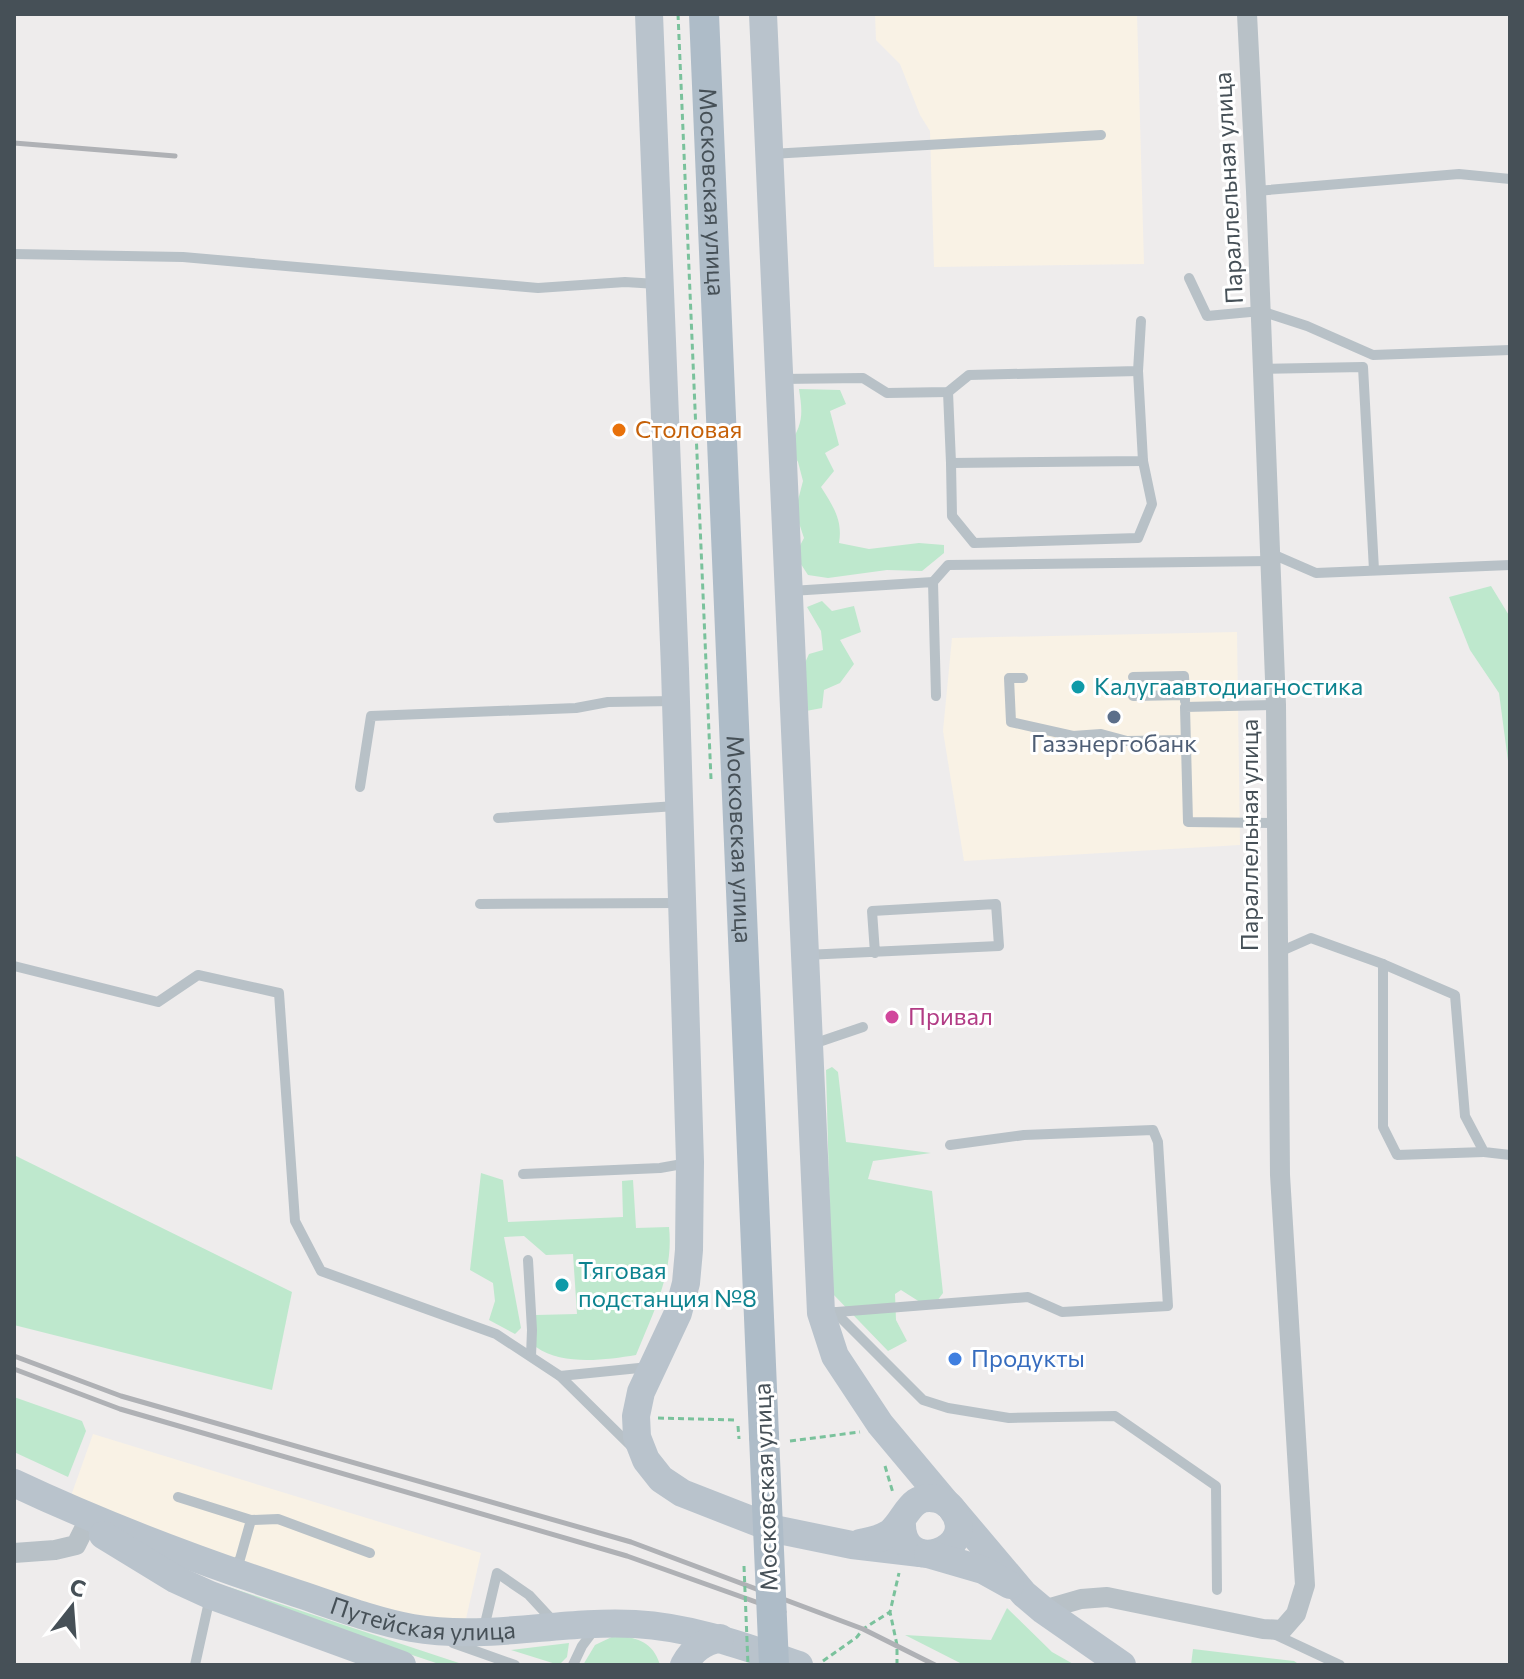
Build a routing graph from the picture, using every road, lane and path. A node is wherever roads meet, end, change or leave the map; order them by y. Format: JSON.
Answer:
{"nodes":[{"id":1,"x":649,"y":14,"type":"edge"},
{"id":2,"x":678,"y":14,"type":"edge"},
{"id":3,"x":704,"y":14,"type":"edge"},
{"id":4,"x":763,"y":14,"type":"edge"},
{"id":5,"x":1247,"y":14,"type":"edge"},
{"id":6,"x":1101,"y":135,"type":"dead end"},
{"id":7,"x":769,"y":154,"type":"junction"},
{"id":8,"x":1510,"y":179,"type":"edge"},
{"id":9,"x":1256,"y":191,"type":"junction"},
{"id":10,"x":14,"y":254,"type":"edge"},
{"id":11,"x":1189,"y":278,"type":"dead end"},
{"id":12,"x":659,"y":285,"type":"junction"},
{"id":13,"x":1261,"y":311,"type":"junction"},
{"id":14,"x":1141,"y":321,"type":"dead end"},
{"id":15,"x":1510,"y":350,"type":"edge"},
{"id":16,"x":1263,"y":369,"type":"junction"},
{"id":17,"x":1138,"y":371,"type":"junction"},
{"id":18,"x":779,"y":379,"type":"junction"},
{"id":19,"x":948,"y":392,"type":"junction"},
{"id":20,"x":1143,"y":461,"type":"junction"},
{"id":21,"x":951,"y":463,"type":"junction"},
{"id":22,"x":1270,"y":557,"type":"junction"},
{"id":23,"x":1510,"y":565,"type":"edge"},
{"id":24,"x":1374,"y":570,"type":"junction"},
{"id":25,"x":933,"y":582,"type":"junction"},
{"id":26,"x":789,"y":592,"type":"junction"},
{"id":27,"x":1133,"y":677,"type":"dead end"},
{"id":28,"x":1023,"y":678,"type":"dead end"},
{"id":29,"x":1185,"y":695,"type":"junction"},
{"id":30,"x":936,"y":696,"type":"dead end"},
{"id":31,"x":1024,"y":696,"type":"dead end"},
{"id":32,"x":1133,"y":696,"type":"dead end"},
{"id":33,"x":1010,"y":697,"type":"junction"},
{"id":34,"x":674,"y":701,"type":"junction"},
{"id":35,"x":1276,"y":705,"type":"junction"},
{"id":36,"x":1185,"y":707,"type":"junction"},
{"id":37,"x":1186,"y":740,"type":"junction"},
{"id":38,"x":711,"y":781,"type":"dead end"},
{"id":39,"x":360,"y":787,"type":"dead end"},
{"id":40,"x":678,"y":806,"type":"junction"},
{"id":41,"x":498,"y":818,"type":"dead end"},
{"id":42,"x":1275,"y":823,"type":"junction"},
{"id":43,"x":681,"y":903,"type":"junction"},
{"id":44,"x":480,"y":904,"type":"dead end"},
{"id":45,"x":875,"y":953,"type":"junction"},
{"id":46,"x":1277,"y":953,"type":"junction"},
{"id":47,"x":803,"y":955,"type":"junction"},
{"id":48,"x":1383,"y":964,"type":"junction"},
{"id":49,"x":14,"y":966,"type":"edge"},
{"id":50,"x":863,"y":1027,"type":"dead end"},
{"id":51,"x":808,"y":1046,"type":"junction"},
{"id":52,"x":950,"y":1145,"type":"dead end"},
{"id":53,"x":1484,"y":1152,"type":"junction"},
{"id":54,"x":1510,"y":1155,"type":"edge"},
{"id":55,"x":690,"y":1162,"type":"junction"},
{"id":56,"x":523,"y":1174,"type":"dead end"},
{"id":57,"x":528,"y":1260,"type":"dead end"},
{"id":58,"x":829,"y":1313,"type":"junction"},
{"id":59,"x":531,"y":1356,"type":"junction"},
{"id":60,"x":651,"y":1367,"type":"junction"},
{"id":61,"x":560,"y":1376,"type":"junction"},
{"id":62,"x":650,"y":1417,"type":"dead end"},
{"id":63,"x":880,"y":1424,"type":"junction"},
{"id":64,"x":764,"y":1434,"type":"junction"},
{"id":65,"x":846,"y":1435,"type":"dead end"},
{"id":66,"x":646,"y":1460,"type":"junction"},
{"id":67,"x":14,"y":1483,"type":"edge"},
{"id":68,"x":178,"y":1497,"type":"dead end"},
{"id":69,"x":60,"y":1504,"type":"junction"},
{"id":70,"x":950,"y":1506,"type":"junction"},
{"id":71,"x":904,"y":1516,"type":"junction"},
{"id":72,"x":251,"y":1520,"type":"junction"},
{"id":73,"x":86,"y":1525,"type":"junction"},
{"id":74,"x":852,"y":1545,"type":"junction"},
{"id":75,"x":14,"y":1553,"type":"edge"},
{"id":76,"x":370,"y":1553,"type":"dead end"},
{"id":77,"x":916,"y":1559,"type":"junction"},
{"id":78,"x":230,"y":1571,"type":"junction"},
{"id":79,"x":1217,"y":1590,"type":"dead end"},
{"id":80,"x":210,"y":1595,"type":"junction"},
{"id":81,"x":1034,"y":1602,"type":"junction"},
{"id":82,"x":890,"y":1612,"type":"junction"},
{"id":83,"x":597,"y":1625,"type":"junction"},
{"id":84,"x":558,"y":1626,"type":"junction"},
{"id":85,"x":410,"y":1627,"type":"junction"},
{"id":86,"x":1263,"y":1629,"type":"junction"},
{"id":87,"x":483,"y":1634,"type":"junction"},
{"id":88,"x":728,"y":1636,"type":"junction"},
{"id":89,"x":750,"y":1638,"type":"dead end"},
{"id":90,"x":195,"y":1665,"type":"edge"},
{"id":91,"x":402,"y":1665,"type":"edge"},
{"id":92,"x":515,"y":1665,"type":"edge"},
{"id":93,"x":573,"y":1665,"type":"edge"},
{"id":94,"x":684,"y":1665,"type":"edge"},
{"id":95,"x":774,"y":1665,"type":"edge"},
{"id":96,"x":799,"y":1665,"type":"edge"},
{"id":97,"x":825,"y":1665,"type":"edge"},
{"id":98,"x":897,"y":1665,"type":"edge"},
{"id":99,"x":1122,"y":1665,"type":"edge"},
{"id":100,"x":1340,"y":1665,"type":"edge"}],
"edges":[{"from":1,"to":12,"type":"main road"},
{"from":2,"to":38,"type":"path"},
{"from":3,"to":64,"type":"main road","name":"Московская улица"},
{"from":4,"to":7,"type":"main road"},
{"from":5,"to":9,"type":"street","name":"Параллельная улица"},
{"from":6,"to":7,"type":"lane"},
{"from":7,"to":18,"type":"main road"},
{"from":8,"to":9,"type":"lane"},
{"from":9,"to":13,"type":"street","name":"Параллельная улица"},
{"from":10,"to":12,"type":"lane"},
{"from":11,"to":13,"type":"lane"},
{"from":12,"to":34,"type":"main road"},
{"from":13,"to":15,"type":"lane"},
{"from":13,"to":16,"type":"street","name":"Параллельная улица"},
{"from":14,"to":17,"type":"lane"},
{"from":16,"to":22,"type":"street","name":"Параллельная улица"},
{"from":16,"to":24,"type":"lane"},
{"from":17,"to":19,"type":"lane"},
{"from":17,"to":20,"type":"lane"},
{"from":18,"to":19,"type":"lane"},
{"from":18,"to":26,"type":"main road"},
{"from":19,"to":21,"type":"lane"},
{"from":20,"to":21,"type":"lane"},
{"from":20,"to":21,"type":"lane"},
{"from":22,"to":24,"type":"lane"},
{"from":22,"to":25,"type":"lane"},
{"from":22,"to":35,"type":"street","name":"Параллельная улица"},
{"from":23,"to":24,"type":"lane"},
{"from":25,"to":26,"type":"lane"},
{"from":25,"to":30,"type":"lane"},
{"from":26,"to":47,"type":"main road"},
{"from":27,"to":29,"type":"lane"},
{"from":28,"to":33,"type":"lane"},
{"from":29,"to":32,"type":"lane"},
{"from":29,"to":36,"type":"lane"},
{"from":31,"to":33,"type":"lane"},
{"from":33,"to":37,"type":"lane"},
{"from":34,"to":39,"type":"lane"},
{"from":34,"to":40,"type":"main road"},
{"from":35,"to":36,"type":"lane"},
{"from":35,"to":42,"type":"street","name":"Параллельная улица"},
{"from":36,"to":37,"type":"lane"},
{"from":37,"to":42,"type":"lane"},
{"from":40,"to":41,"type":"lane"},
{"from":40,"to":43,"type":"main road"},
{"from":42,"to":46,"type":"street","name":"Параллельная улица"},
{"from":43,"to":44,"type":"lane"},
{"from":43,"to":55,"type":"main road"},
{"from":45,"to":45,"type":"lane"},
{"from":45,"to":47,"type":"lane"},
{"from":46,"to":48,"type":"lane"},
{"from":46,"to":86,"type":"street","name":"Параллельная улица"},
{"from":47,"to":51,"type":"main road"},
{"from":48,"to":53,"type":"lane"},
{"from":48,"to":53,"type":"lane"},
{"from":49,"to":59,"type":"lane"},
{"from":50,"to":51,"type":"lane"},
{"from":51,"to":58,"type":"main road"},
{"from":52,"to":58,"type":"lane"},
{"from":53,"to":54,"type":"lane"},
{"from":55,"to":56,"type":"lane"},
{"from":55,"to":60,"type":"main road"},
{"from":57,"to":59,"type":"lane"},
{"from":58,"to":63,"type":"main road"},
{"from":58,"to":79,"type":"lane"},
{"from":59,"to":61,"type":"lane"},
{"from":60,"to":61,"type":"lane"},
{"from":60,"to":66,"type":"main road"},
{"from":61,"to":66,"type":"lane"},
{"from":62,"to":64,"type":"path"},
{"from":63,"to":70,"type":"main road"},
{"from":63,"to":71,"type":"main road"},
{"from":64,"to":65,"type":"path"},
{"from":64,"to":95,"type":"main road","name":"Московская улица","bridge":true},
{"from":66,"to":74,"type":"main road"},
{"from":67,"to":69,"type":"main road","name":"Путейская улица"},
{"from":68,"to":72,"type":"lane"},
{"from":69,"to":73,"type":"main road","name":"Путейская улица"},
{"from":69,"to":78,"type":"main road","name":"Путейская улица"},
{"from":70,"to":71,"type":"main road"},
{"from":70,"to":77,"type":"main road"},
{"from":70,"to":81,"type":"main road"},
{"from":71,"to":74,"type":"main road"},
{"from":71,"to":77,"type":"main road"},
{"from":72,"to":76,"type":"lane"},
{"from":72,"to":78,"type":"lane"},
{"from":73,"to":75,"type":"street"},
{"from":73,"to":80,"type":"main road","name":"Путейская улица"},
{"from":74,"to":77,"type":"main road"},
{"from":77,"to":81,"type":"main road"},
{"from":77,"to":82,"type":"path"},
{"from":78,"to":85,"type":"main road","name":"Путейская улица"},
{"from":80,"to":90,"type":"lane"},
{"from":80,"to":91,"type":"main road","name":"Путейская улица"},
{"from":81,"to":86,"type":"street"},
{"from":81,"to":99,"type":"main road"},
{"from":82,"to":97,"type":"path"},
{"from":82,"to":98,"type":"path"},
{"from":83,"to":84,"type":"main road","name":"Путейская улица"},
{"from":83,"to":88,"type":"main road","name":"Путейская улица"},
{"from":83,"to":93,"type":"lane"},
{"from":84,"to":87,"type":"main road","name":"Путейская улица"},
{"from":84,"to":87,"type":"lane"},
{"from":85,"to":87,"type":"main road","name":"Путейская улица"},
{"from":85,"to":92,"type":"lane"},
{"from":86,"to":100,"type":"lane"},
{"from":88,"to":89,"type":"path"},
{"from":88,"to":94,"type":"main road"},
{"from":88,"to":96,"type":"main road","name":"Путейская улица"}]}
